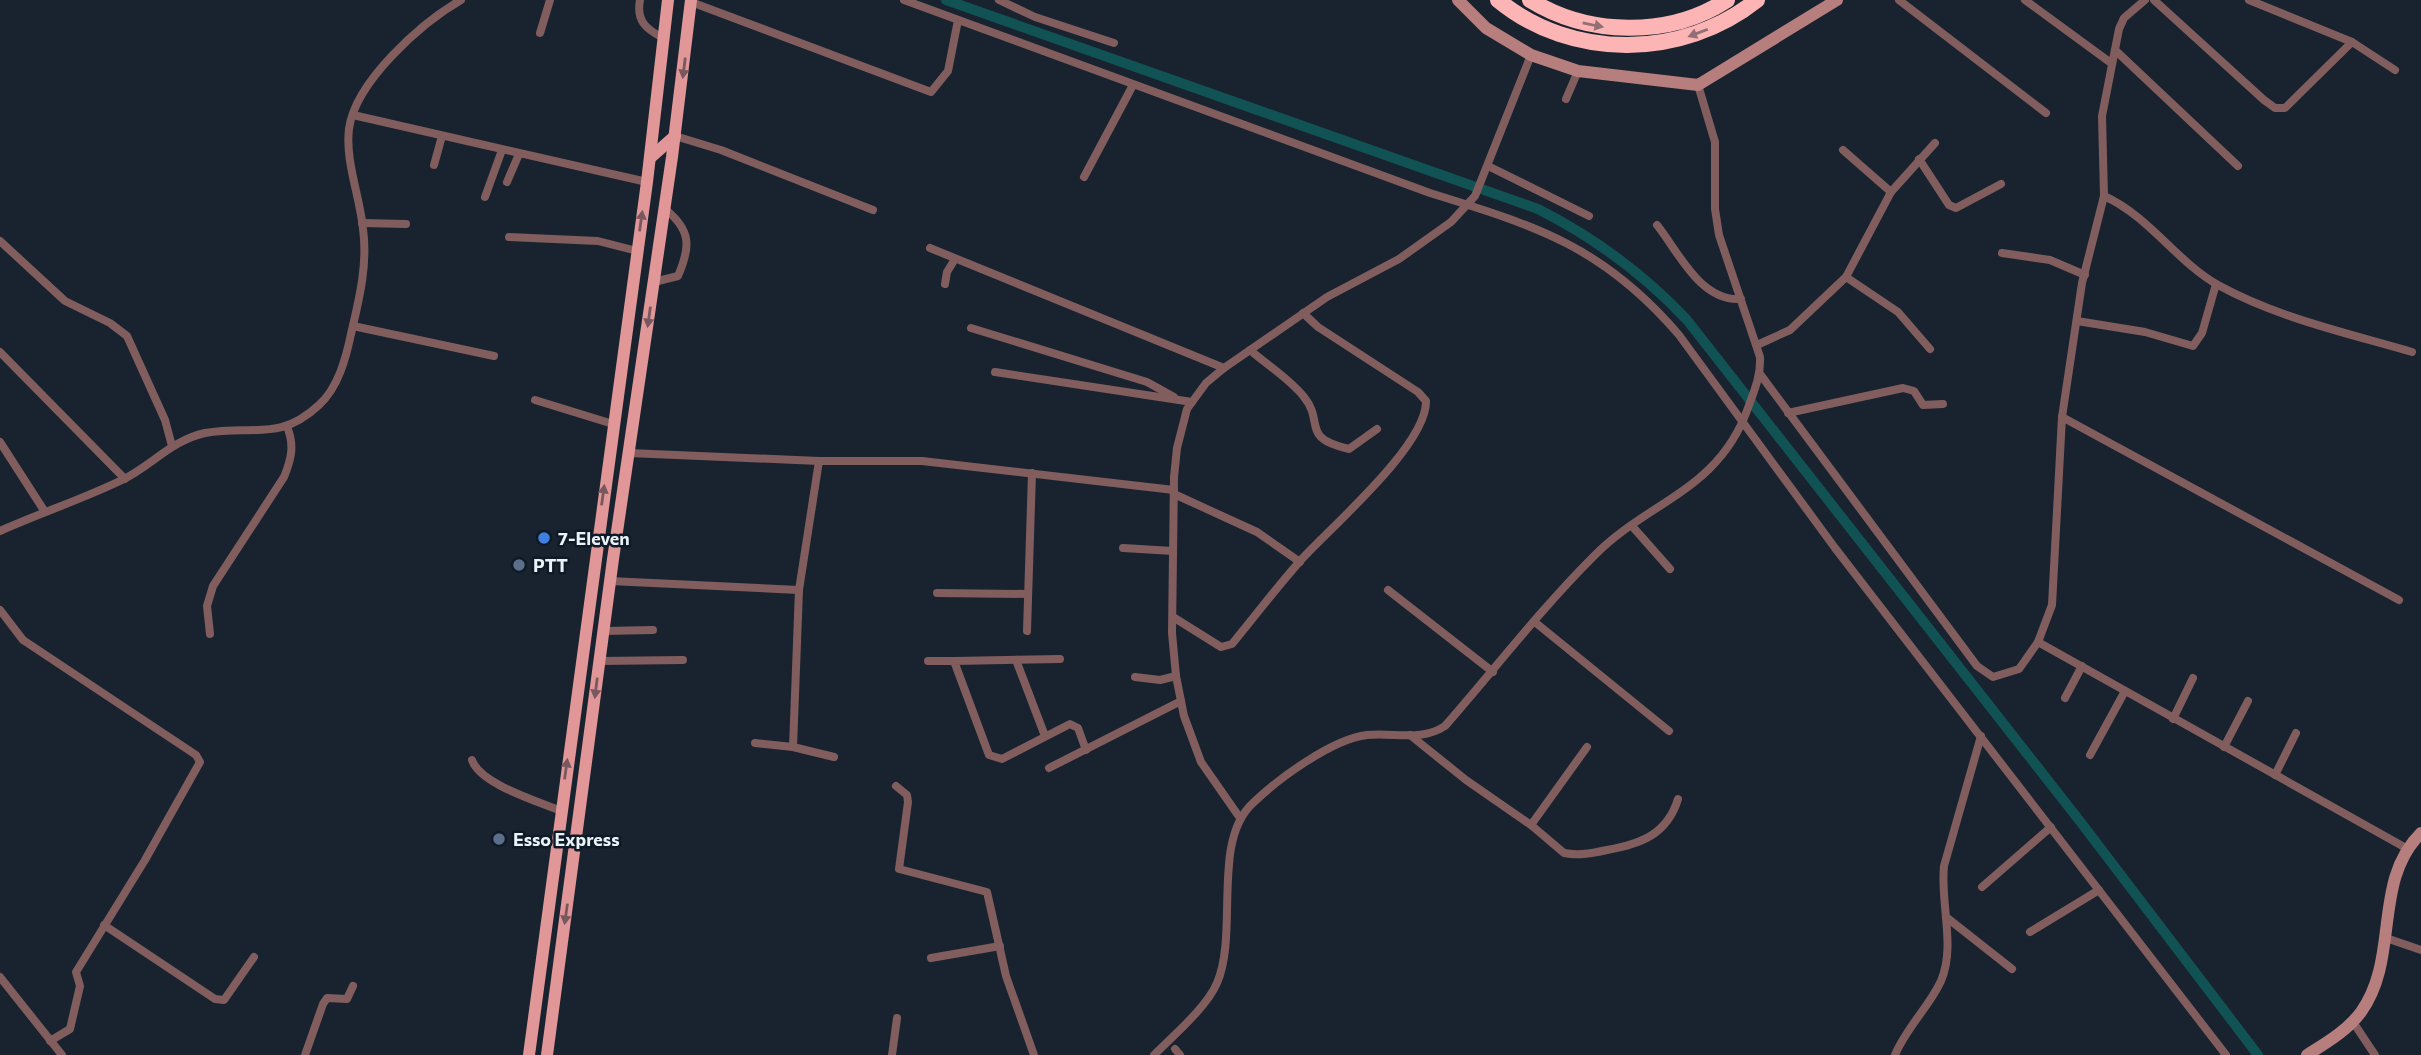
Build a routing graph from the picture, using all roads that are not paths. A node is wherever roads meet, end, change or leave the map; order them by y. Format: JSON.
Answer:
{"nodes":[{"id":1,"x":461,"y":0,"type":"edge"},
{"id":2,"x":550,"y":0,"type":"edge"},
{"id":3,"x":640,"y":0,"type":"edge"},
{"id":4,"x":668,"y":0,"type":"edge"},
{"id":5,"x":904,"y":0,"type":"edge"},
{"id":6,"x":999,"y":0,"type":"edge"},
{"id":7,"x":1458,"y":0,"type":"edge"},
{"id":8,"x":1498,"y":0,"type":"edge"},
{"id":9,"x":1530,"y":0,"type":"edge"},
{"id":10,"x":1727,"y":0,"type":"edge"},
{"id":11,"x":1758,"y":0,"type":"edge"},
{"id":12,"x":1837,"y":0,"type":"edge"},
{"id":13,"x":1899,"y":0,"type":"edge"},
{"id":14,"x":2025,"y":0,"type":"edge"},
{"id":15,"x":2145,"y":0,"type":"edge"},
{"id":16,"x":2154,"y":0,"type":"edge"},
{"id":17,"x":2249,"y":0,"type":"edge"},
{"id":18,"x":691,"y":1,"type":"edge"},
{"id":19,"x":447,"y":3,"type":"edge"},
{"id":20,"x":958,"y":20,"type":"junction"},
{"id":21,"x":540,"y":33,"type":"dead end"},
{"id":22,"x":663,"y":38,"type":"junction"},
{"id":23,"x":1114,"y":43,"type":"dead end"},
{"id":24,"x":2352,"y":43,"type":"junction"},
{"id":25,"x":2115,"y":50,"type":"junction"},
{"id":26,"x":1531,"y":55,"type":"junction"},
{"id":27,"x":2111,"y":63,"type":"junction"},
{"id":28,"x":2395,"y":71,"type":"dead end"},
{"id":29,"x":1578,"y":72,"type":"junction"},
{"id":30,"x":1133,"y":85,"type":"junction"},
{"id":31,"x":1698,"y":85,"type":"junction"},
{"id":32,"x":1566,"y":99,"type":"dead end"},
{"id":33,"x":2046,"y":113,"type":"dead end"},
{"id":34,"x":353,"y":115,"type":"junction"},
{"id":35,"x":442,"y":136,"type":"junction"},
{"id":36,"x":675,"y":136,"type":"junction"},
{"id":37,"x":1935,"y":143,"type":"dead end"},
{"id":38,"x":502,"y":150,"type":"junction"},
{"id":39,"x":1843,"y":150,"type":"dead end"},
{"id":40,"x":519,"y":154,"type":"junction"},
{"id":41,"x":650,"y":158,"type":"junction"},
{"id":42,"x":1919,"y":159,"type":"junction"},
{"id":43,"x":434,"y":165,"type":"dead end"},
{"id":44,"x":2238,"y":166,"type":"dead end"},
{"id":45,"x":1487,"y":170,"type":"junction"},
{"id":46,"x":1084,"y":177,"type":"dead end"},
{"id":47,"x":507,"y":182,"type":"dead end"},
{"id":48,"x":647,"y":182,"type":"junction"},
{"id":49,"x":2001,"y":184,"type":"dead end"},
{"id":50,"x":1891,"y":192,"type":"junction"},
{"id":51,"x":2104,"y":195,"type":"junction"},
{"id":52,"x":485,"y":197,"type":"dead end"},
{"id":53,"x":1467,"y":204,"type":"junction"},
{"id":54,"x":665,"y":209,"type":"junction"},
{"id":55,"x":873,"y":210,"type":"dead end"},
{"id":56,"x":1590,"y":216,"type":"dead end"},
{"id":57,"x":362,"y":223,"type":"junction"},
{"id":58,"x":406,"y":224,"type":"dead end"},
{"id":59,"x":1657,"y":225,"type":"dead end"},
{"id":60,"x":509,"y":237,"type":"dead end"},
{"id":61,"x":0,"y":241,"type":"edge"},
{"id":62,"x":930,"y":248,"type":"dead end"},
{"id":63,"x":637,"y":251,"type":"junction"},
{"id":64,"x":2002,"y":253,"type":"dead end"},
{"id":65,"x":955,"y":259,"type":"junction"},
{"id":66,"x":2085,"y":275,"type":"junction"},
{"id":67,"x":1846,"y":277,"type":"junction"},
{"id":68,"x":654,"y":282,"type":"junction"},
{"id":69,"x":945,"y":284,"type":"dead end"},
{"id":70,"x":2216,"y":284,"type":"junction"},
{"id":71,"x":1741,"y":299,"type":"junction"},
{"id":72,"x":1303,"y":313,"type":"junction"},
{"id":73,"x":2077,"y":321,"type":"junction"},
{"id":74,"x":353,"y":326,"type":"junction"},
{"id":75,"x":971,"y":328,"type":"dead end"},
{"id":76,"x":1758,"y":345,"type":"junction"},
{"id":77,"x":1930,"y":349,"type":"dead end"},
{"id":78,"x":1250,"y":350,"type":"junction"},
{"id":79,"x":0,"y":352,"type":"edge"},
{"id":80,"x":2412,"y":352,"type":"dead end"},
{"id":81,"x":494,"y":355,"type":"dead end"},
{"id":82,"x":1224,"y":368,"type":"junction"},
{"id":83,"x":995,"y":372,"type":"dead end"},
{"id":84,"x":1760,"y":374,"type":"junction"},
{"id":85,"x":1174,"y":397,"type":"junction"},
{"id":86,"x":535,"y":400,"type":"dead end"},
{"id":87,"x":1192,"y":402,"type":"junction"},
{"id":88,"x":1943,"y":404,"type":"dead end"},
{"id":89,"x":1788,"y":413,"type":"junction"},
{"id":90,"x":2062,"y":417,"type":"junction"},
{"id":91,"x":1743,"y":423,"type":"junction"},
{"id":92,"x":613,"y":424,"type":"junction"},
{"id":93,"x":287,"y":427,"type":"junction"},
{"id":94,"x":1377,"y":429,"type":"dead end"},
{"id":95,"x":0,"y":442,"type":"edge"},
{"id":96,"x":172,"y":446,"type":"junction"},
{"id":97,"x":629,"y":453,"type":"junction"},
{"id":98,"x":819,"y":461,"type":"junction"},
{"id":99,"x":1032,"y":473,"type":"junction"},
{"id":100,"x":125,"y":479,"type":"junction"},
{"id":101,"x":1174,"y":492,"type":"junction"},
{"id":102,"x":45,"y":512,"type":"junction"},
{"id":103,"x":1632,"y":526,"type":"junction"},
{"id":104,"x":0,"y":531,"type":"edge"},
{"id":105,"x":1123,"y":548,"type":"dead end"},
{"id":106,"x":1173,"y":551,"type":"junction"},
{"id":107,"x":1300,"y":562,"type":"junction"},
{"id":108,"x":1671,"y":569,"type":"dead end"},
{"id":109,"x":610,"y":582,"type":"junction"},
{"id":110,"x":799,"y":590,"type":"junction"},
{"id":111,"x":1388,"y":590,"type":"dead end"},
{"id":112,"x":937,"y":593,"type":"dead end"},
{"id":113,"x":1028,"y":594,"type":"junction"},
{"id":114,"x":2399,"y":600,"type":"dead end"},
{"id":115,"x":0,"y":610,"type":"edge"},
{"id":116,"x":1172,"y":617,"type":"junction"},
{"id":117,"x":1536,"y":623,"type":"junction"},
{"id":118,"x":653,"y":630,"type":"dead end"},
{"id":119,"x":604,"y":631,"type":"junction"},
{"id":120,"x":1027,"y":631,"type":"dead end"},
{"id":121,"x":210,"y":634,"type":"dead end"},
{"id":122,"x":2038,"y":642,"type":"junction"},
{"id":123,"x":1060,"y":659,"type":"dead end"},
{"id":124,"x":683,"y":660,"type":"dead end"},
{"id":125,"x":1016,"y":660,"type":"junction"},
{"id":126,"x":600,"y":661,"type":"junction"},
{"id":127,"x":928,"y":661,"type":"dead end"},
{"id":128,"x":954,"y":661,"type":"junction"},
{"id":129,"x":2082,"y":666,"type":"junction"},
{"id":130,"x":1493,"y":672,"type":"junction"},
{"id":131,"x":1177,"y":676,"type":"junction"},
{"id":132,"x":1135,"y":677,"type":"dead end"},
{"id":133,"x":2193,"y":678,"type":"dead end"},
{"id":134,"x":2125,"y":691,"type":"junction"},
{"id":135,"x":2065,"y":698,"type":"dead end"},
{"id":136,"x":1181,"y":701,"type":"junction"},
{"id":137,"x":2248,"y":701,"type":"dead end"},
{"id":138,"x":2173,"y":719,"type":"junction"},
{"id":139,"x":1669,"y":731,"type":"dead end"},
{"id":140,"x":2296,"y":733,"type":"dead end"},
{"id":141,"x":1409,"y":735,"type":"junction"},
{"id":142,"x":1045,"y":736,"type":"junction"},
{"id":143,"x":1980,"y":736,"type":"junction"},
{"id":144,"x":755,"y":743,"type":"dead end"},
{"id":145,"x":793,"y":747,"type":"junction"},
{"id":146,"x":1587,"y":747,"type":"dead end"},
{"id":147,"x":2224,"y":747,"type":"junction"},
{"id":148,"x":1086,"y":750,"type":"junction"},
{"id":149,"x":2090,"y":755,"type":"dead end"},
{"id":150,"x":834,"y":757,"type":"dead end"},
{"id":151,"x":472,"y":760,"type":"dead end"},
{"id":152,"x":1049,"y":768,"type":"dead end"},
{"id":153,"x":2275,"y":775,"type":"junction"},
{"id":154,"x":896,"y":786,"type":"dead end"},
{"id":155,"x":1678,"y":799,"type":"dead end"},
{"id":156,"x":561,"y":811,"type":"junction"},
{"id":157,"x":1240,"y":818,"type":"junction"},
{"id":158,"x":1531,"y":825,"type":"junction"},
{"id":159,"x":2051,"y":827,"type":"junction"},
{"id":160,"x":2421,"y":834,"type":"edge"},
{"id":161,"x":2406,"y":848,"type":"junction"},
{"id":162,"x":1982,"y":887,"type":"dead end"},
{"id":163,"x":2099,"y":890,"type":"junction"},
{"id":164,"x":1946,"y":917,"type":"junction"},
{"id":165,"x":104,"y":925,"type":"junction"},
{"id":166,"x":2030,"y":932,"type":"dead end"},
{"id":167,"x":2386,"y":938,"type":"junction"},
{"id":168,"x":1000,"y":946,"type":"junction"},
{"id":169,"x":2421,"y":950,"type":"edge"},
{"id":170,"x":254,"y":957,"type":"dead end"},
{"id":171,"x":931,"y":958,"type":"dead end"},
{"id":172,"x":2012,"y":969,"type":"dead end"},
{"id":173,"x":0,"y":977,"type":"edge"},
{"id":174,"x":353,"y":986,"type":"dead end"},
{"id":175,"x":897,"y":1018,"type":"dead end"},
{"id":176,"x":2353,"y":1022,"type":"junction"},
{"id":177,"x":50,"y":1041,"type":"junction"},
{"id":178,"x":62,"y":1055,"type":"edge"},
{"id":179,"x":305,"y":1055,"type":"edge"},
{"id":180,"x":528,"y":1055,"type":"edge"},
{"id":181,"x":547,"y":1055,"type":"edge"},
{"id":182,"x":892,"y":1055,"type":"edge"},
{"id":183,"x":1034,"y":1055,"type":"edge"},
{"id":184,"x":1154,"y":1055,"type":"edge"},
{"id":185,"x":1895,"y":1055,"type":"edge"},
{"id":186,"x":2225,"y":1055,"type":"edge"},
{"id":187,"x":2307,"y":1055,"type":"edge"},
{"id":188,"x":2375,"y":1055,"type":"edge"}],
"edges":[{"from":1,"to":19,"type":"street"},
{"from":2,"to":21,"type":"street"},
{"from":3,"to":22,"type":"street"},
{"from":4,"to":22,"type":"main road"},
{"from":5,"to":20,"type":"street"},
{"from":6,"to":23,"type":"street"},
{"from":7,"to":26,"type":"main road"},
{"from":11,"to":8,"type":"highway","one_way":true},
{"from":9,"to":10,"type":"highway","one_way":true},
{"from":12,"to":31,"type":"main road"},
{"from":13,"to":33,"type":"street"},
{"from":14,"to":27,"type":"street"},
{"from":15,"to":25,"type":"street"},
{"from":16,"to":24,"type":"street"},
{"from":17,"to":24,"type":"street"},
{"from":18,"to":20,"type":"street"},
{"from":18,"to":36,"type":"main road","one_way":true},
{"from":19,"to":34,"type":"street"},
{"from":20,"to":30,"type":"street"},
{"from":22,"to":41,"type":"main road"},
{"from":24,"to":28,"type":"street"},
{"from":25,"to":27,"type":"street"},
{"from":25,"to":44,"type":"street"},
{"from":26,"to":29,"type":"main road"},
{"from":26,"to":45,"type":"street"},
{"from":27,"to":51,"type":"street"},
{"from":29,"to":31,"type":"main road"},
{"from":29,"to":32,"type":"street"},
{"from":30,"to":46,"type":"street"},
{"from":30,"to":53,"type":"street"},
{"from":31,"to":71,"type":"street"},
{"from":34,"to":35,"type":"street"},
{"from":34,"to":57,"type":"street"},
{"from":35,"to":38,"type":"street"},
{"from":35,"to":43,"type":"street"},
{"from":36,"to":41,"type":"main road"},
{"from":36,"to":54,"type":"main road"},
{"from":36,"to":55,"type":"street"},
{"from":37,"to":42,"type":"street"},
{"from":38,"to":40,"type":"street"},
{"from":38,"to":52,"type":"street"},
{"from":39,"to":50,"type":"street"},
{"from":40,"to":47,"type":"street"},
{"from":40,"to":48,"type":"street"},
{"from":41,"to":48,"type":"main road"},
{"from":42,"to":49,"type":"street"},
{"from":42,"to":50,"type":"street"},
{"from":45,"to":53,"type":"street"},
{"from":45,"to":56,"type":"street"},
{"from":63,"to":48,"type":"main road","one_way":true},
{"from":50,"to":67,"type":"street"},
{"from":51,"to":66,"type":"street"},
{"from":51,"to":70,"type":"street"},
{"from":53,"to":72,"type":"street"},
{"from":53,"to":91,"type":"street"},
{"from":54,"to":68,"type":"main road"},
{"from":54,"to":68,"type":"street"},
{"from":57,"to":58,"type":"street"},
{"from":57,"to":74,"type":"street"},
{"from":59,"to":71,"type":"street"},
{"from":60,"to":63,"type":"street"},
{"from":61,"to":96,"type":"street"},
{"from":62,"to":65,"type":"street"},
{"from":63,"to":92,"type":"main road"},
{"from":64,"to":66,"type":"street"},
{"from":65,"to":69,"type":"street"},
{"from":65,"to":82,"type":"street"},
{"from":66,"to":73,"type":"street"},
{"from":67,"to":76,"type":"street"},
{"from":67,"to":77,"type":"street"},
{"from":68,"to":97,"type":"main road","one_way":true},
{"from":70,"to":73,"type":"street"},
{"from":70,"to":80,"type":"street"},
{"from":71,"to":76,"type":"street"},
{"from":72,"to":78,"type":"street"},
{"from":72,"to":107,"type":"street"},
{"from":73,"to":90,"type":"street"},
{"from":74,"to":81,"type":"street"},
{"from":74,"to":93,"type":"street"},
{"from":75,"to":85,"type":"street"},
{"from":76,"to":84,"type":"street"},
{"from":78,"to":82,"type":"street"},
{"from":78,"to":94,"type":"street"},
{"from":79,"to":100,"type":"street"},
{"from":82,"to":87,"type":"street"},
{"from":83,"to":85,"type":"street"},
{"from":84,"to":89,"type":"street"},
{"from":84,"to":91,"type":"street"},
{"from":85,"to":87,"type":"street"},
{"from":86,"to":92,"type":"street"},
{"from":87,"to":101,"type":"street"},
{"from":88,"to":89,"type":"street"},
{"from":89,"to":122,"type":"street"},
{"from":90,"to":114,"type":"street"},
{"from":90,"to":122,"type":"street"},
{"from":91,"to":103,"type":"street"},
{"from":91,"to":143,"type":"street"},
{"from":156,"to":92,"type":"main road","one_way":true},
{"from":93,"to":96,"type":"street"},
{"from":93,"to":121,"type":"street"},
{"from":95,"to":102,"type":"street"},
{"from":96,"to":100,"type":"street"},
{"from":97,"to":98,"type":"street"},
{"from":97,"to":109,"type":"main road"},
{"from":98,"to":99,"type":"street"},
{"from":98,"to":110,"type":"street"},
{"from":99,"to":101,"type":"street"},
{"from":99,"to":113,"type":"street"},
{"from":100,"to":102,"type":"street"},
{"from":101,"to":106,"type":"street"},
{"from":101,"to":107,"type":"street"},
{"from":102,"to":104,"type":"street"},
{"from":103,"to":108,"type":"street"},
{"from":103,"to":117,"type":"street"},
{"from":105,"to":106,"type":"street"},
{"from":106,"to":116,"type":"street"},
{"from":107,"to":116,"type":"street"},
{"from":109,"to":110,"type":"street"},
{"from":109,"to":119,"type":"main road"},
{"from":110,"to":145,"type":"street"},
{"from":111,"to":130,"type":"street"},
{"from":112,"to":113,"type":"street"},
{"from":113,"to":120,"type":"street"},
{"from":115,"to":165,"type":"street"},
{"from":116,"to":131,"type":"street"},
{"from":117,"to":130,"type":"street"},
{"from":117,"to":139,"type":"street"},
{"from":118,"to":119,"type":"street"},
{"from":119,"to":126,"type":"main road"},
{"from":122,"to":129,"type":"street"},
{"from":123,"to":125,"type":"street"},
{"from":124,"to":126,"type":"street"},
{"from":125,"to":128,"type":"street"},
{"from":125,"to":142,"type":"street"},
{"from":126,"to":181,"type":"main road","one_way":true},
{"from":127,"to":128,"type":"street"},
{"from":128,"to":142,"type":"street"},
{"from":129,"to":134,"type":"street"},
{"from":129,"to":135,"type":"street"},
{"from":130,"to":141,"type":"street"},
{"from":131,"to":132,"type":"street"},
{"from":131,"to":136,"type":"street"},
{"from":133,"to":138,"type":"street"},
{"from":134,"to":138,"type":"street"},
{"from":134,"to":149,"type":"street"},
{"from":136,"to":148,"type":"street"},
{"from":136,"to":157,"type":"street"},
{"from":137,"to":147,"type":"street"},
{"from":138,"to":147,"type":"street"},
{"from":140,"to":153,"type":"street"},
{"from":141,"to":157,"type":"street"},
{"from":141,"to":158,"type":"street"},
{"from":142,"to":148,"type":"street"},
{"from":143,"to":159,"type":"street"},
{"from":143,"to":164,"type":"street"},
{"from":144,"to":145,"type":"street"},
{"from":145,"to":150,"type":"street"},
{"from":146,"to":158,"type":"street"},
{"from":147,"to":153,"type":"street"},
{"from":148,"to":152,"type":"street"},
{"from":151,"to":156,"type":"street"},
{"from":153,"to":161,"type":"street"},
{"from":154,"to":168,"type":"street"},
{"from":155,"to":158,"type":"street"},
{"from":156,"to":180,"type":"main road"},
{"from":157,"to":184,"type":"street"},
{"from":159,"to":162,"type":"street"},
{"from":159,"to":163,"type":"street"},
{"from":160,"to":161,"type":"main road"},
{"from":161,"to":167,"type":"main road"},
{"from":163,"to":166,"type":"street"},
{"from":163,"to":186,"type":"street"},
{"from":164,"to":172,"type":"street"},
{"from":164,"to":185,"type":"street"},
{"from":165,"to":170,"type":"street"},
{"from":165,"to":177,"type":"street"},
{"from":167,"to":169,"type":"street"},
{"from":167,"to":176,"type":"main road"},
{"from":168,"to":171,"type":"street"},
{"from":168,"to":183,"type":"street"},
{"from":173,"to":177,"type":"street"},
{"from":174,"to":179,"type":"street"},
{"from":175,"to":182,"type":"street"},
{"from":176,"to":187,"type":"main road"},
{"from":176,"to":188,"type":"street"},
{"from":177,"to":178,"type":"street"}]}
